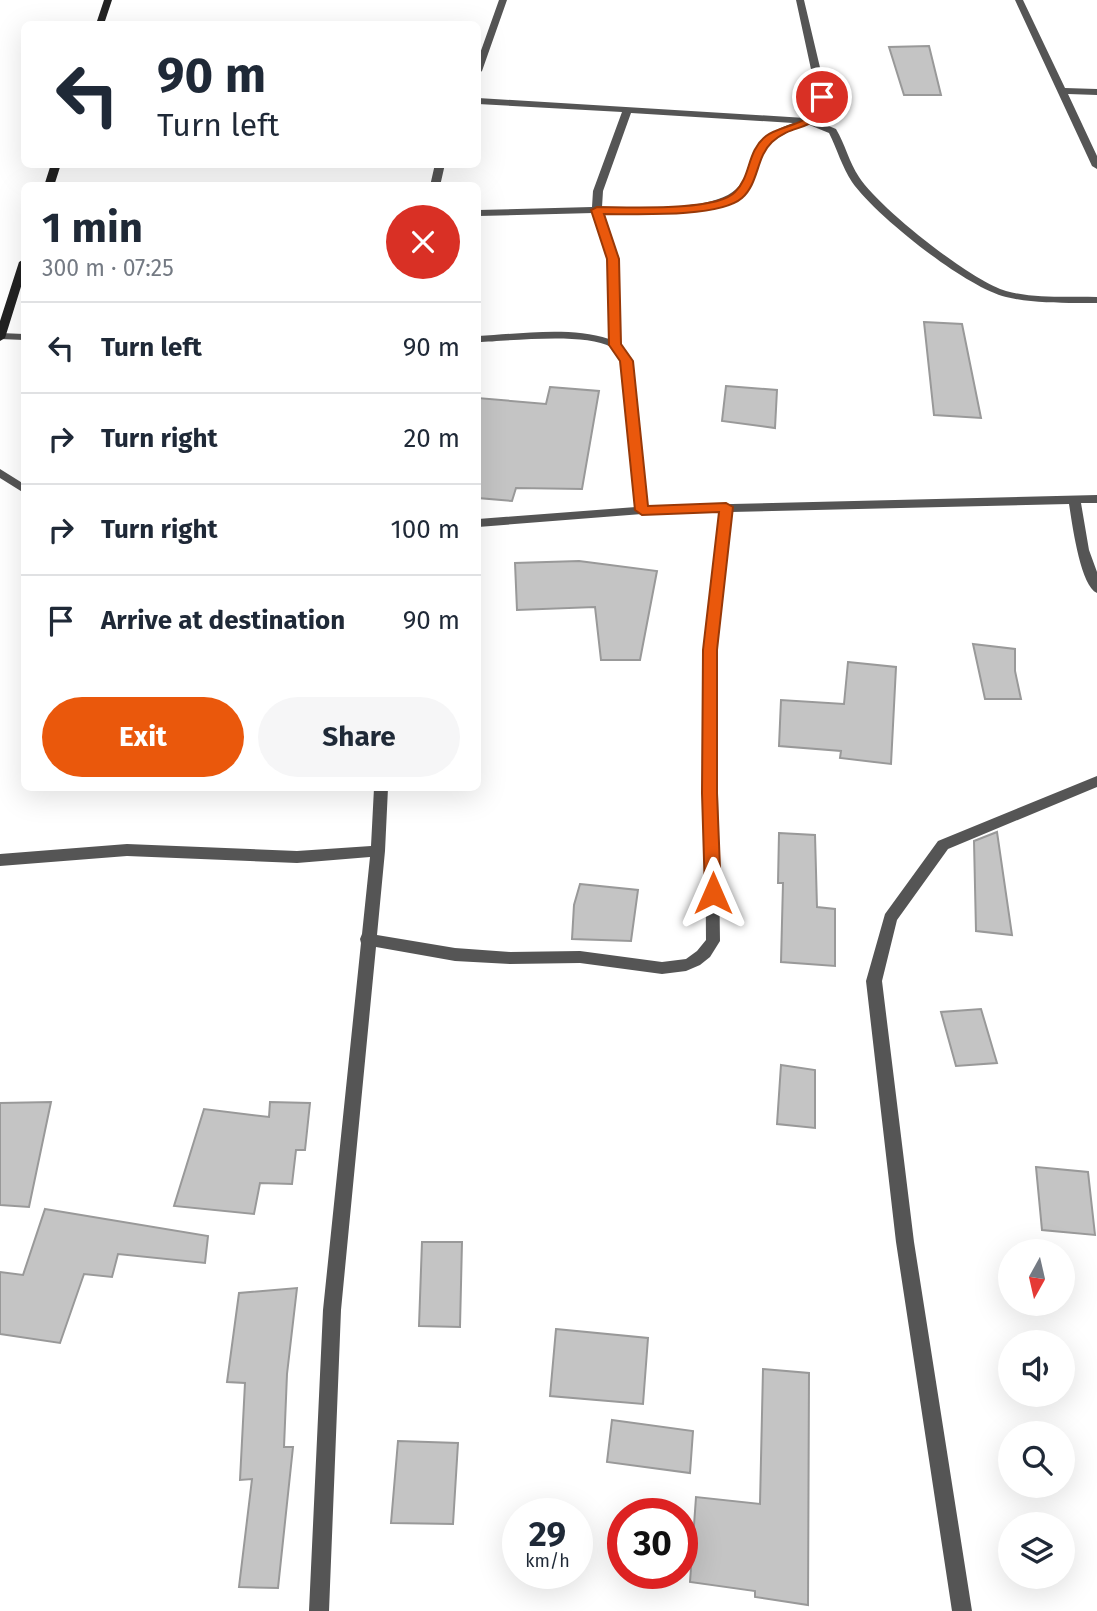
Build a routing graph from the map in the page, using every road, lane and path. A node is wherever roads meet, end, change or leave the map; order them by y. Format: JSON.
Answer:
{"nodes":[{"id":1,"x":108,"y":0,"type":"edge"},
{"id":2,"x":503,"y":0,"type":"edge"},
{"id":3,"x":800,"y":0,"type":"edge"},
{"id":4,"x":1019,"y":0,"type":"edge"},
{"id":5,"x":101,"y":21,"type":"edge"},
{"id":6,"x":481,"y":62,"type":"edge"},
{"id":7,"x":1061,"y":91,"type":"junction"},
{"id":8,"x":1097,"y":92,"type":"edge"},
{"id":9,"x":481,"y":101,"type":"edge"},
{"id":10,"x":627,"y":110,"type":"junction"},
{"id":11,"x":809,"y":121,"type":"junction"},
{"id":12,"x":1097,"y":166,"type":"edge"},
{"id":13,"x":597,"y":210,"type":"junction"},
{"id":14,"x":481,"y":213,"type":"edge"},
{"id":15,"x":21,"y":271,"type":"edge"},
{"id":16,"x":1097,"y":300,"type":"edge"},
{"id":17,"x":0,"y":337,"type":"edge"},
{"id":18,"x":21,"y":337,"type":"edge"},
{"id":19,"x":481,"y":339,"type":"edge"},
{"id":20,"x":615,"y":345,"type":"junction"},
{"id":21,"x":0,"y":474,"type":"edge"},
{"id":22,"x":21,"y":487,"type":"edge"},
{"id":23,"x":1097,"y":499,"type":"edge"},
{"id":24,"x":1074,"y":500,"type":"junction"},
{"id":25,"x":726,"y":507,"type":"junction"},
{"id":26,"x":642,"y":510,"type":"junction"},
{"id":27,"x":481,"y":523,"type":"edge"},
{"id":28,"x":1097,"y":589,"type":"edge"},
{"id":29,"x":1097,"y":782,"type":"edge"},
{"id":30,"x":382,"y":791,"type":"edge"},
{"id":31,"x":378,"y":851,"type":"junction"},
{"id":32,"x":0,"y":860,"type":"edge"},
{"id":33,"x":367,"y":939,"type":"junction"},
{"id":34,"x":319,"y":1611,"type":"edge"},
{"id":35,"x":962,"y":1611,"type":"edge"}],
"edges":[{"from":1,"to":5,"type":"street"},
{"from":2,"to":6,"type":"street"},
{"from":3,"to":11,"type":"street"},
{"from":4,"to":7,"type":"street"},
{"from":7,"to":8,"type":"street"},
{"from":7,"to":12,"type":"street"},
{"from":9,"to":10,"type":"street"},
{"from":10,"to":11,"type":"street"},
{"from":10,"to":13,"type":"street"},
{"from":11,"to":13,"type":"street"},
{"from":11,"to":16,"type":"street"},
{"from":13,"to":14,"type":"street"},
{"from":13,"to":20,"type":"street"},
{"from":15,"to":17,"type":"street"},
{"from":17,"to":18,"type":"street"},
{"from":19,"to":20,"type":"street"},
{"from":20,"to":26,"type":"street"},
{"from":21,"to":22,"type":"street"},
{"from":23,"to":24,"type":"street"},
{"from":24,"to":25,"type":"street"},
{"from":24,"to":28,"type":"street"},
{"from":25,"to":26,"type":"street"},
{"from":25,"to":33,"type":"street"},
{"from":26,"to":27,"type":"street"},
{"from":29,"to":35,"type":"street"},
{"from":30,"to":31,"type":"street"},
{"from":31,"to":32,"type":"street"},
{"from":31,"to":33,"type":"street"},
{"from":33,"to":34,"type":"street"}]}
